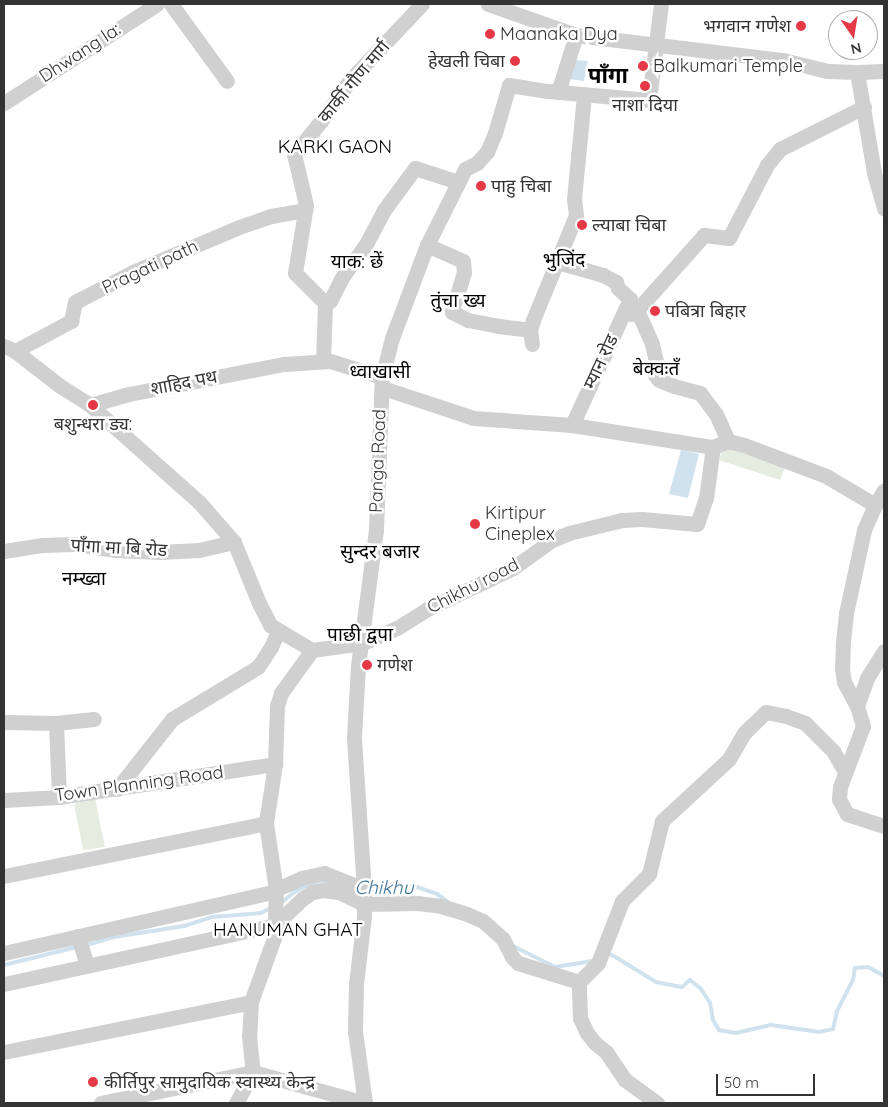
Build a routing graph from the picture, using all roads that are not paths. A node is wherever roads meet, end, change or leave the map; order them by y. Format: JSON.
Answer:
{"nodes":[{"id":1,"x":157,"y":4,"type":"edge"},
{"id":2,"x":171,"y":4,"type":"edge"},
{"id":3,"x":422,"y":4,"type":"edge"},
{"id":4,"x":488,"y":4,"type":"edge"},
{"id":5,"x":661,"y":4,"type":"edge"},
{"id":6,"x":576,"y":35,"type":"junction"},
{"id":7,"x":657,"y":45,"type":"junction"},
{"id":8,"x":884,"y":71,"type":"edge"},
{"id":9,"x":857,"y":72,"type":"junction"},
{"id":10,"x":227,"y":81,"type":"dead end"},
{"id":11,"x":558,"y":92,"type":"junction"},
{"id":12,"x":584,"y":94,"type":"junction"},
{"id":13,"x":4,"y":103,"type":"edge"},
{"id":14,"x":864,"y":107,"type":"junction"},
{"id":15,"x":458,"y":182,"type":"junction"},
{"id":16,"x":884,"y":209,"type":"edge"},
{"id":17,"x":305,"y":210,"type":"junction"},
{"id":18,"x":427,"y":245,"type":"junction"},
{"id":19,"x":558,"y":262,"type":"junction"},
{"id":20,"x":325,"y":303,"type":"junction"},
{"id":21,"x":634,"y":304,"type":"junction"},
{"id":22,"x":9,"y":348,"type":"edge"},
{"id":23,"x":323,"y":362,"type":"junction"},
{"id":24,"x":382,"y":383,"type":"junction"},
{"id":25,"x":90,"y":405,"type":"junction"},
{"id":26,"x":572,"y":425,"type":"junction"},
{"id":27,"x":728,"y":441,"type":"junction"},
{"id":28,"x":713,"y":447,"type":"junction"},
{"id":29,"x":884,"y":490,"type":"edge"},
{"id":30,"x":875,"y":505,"type":"junction"},
{"id":31,"x":234,"y":542,"type":"junction"},
{"id":32,"x":4,"y":551,"type":"edge"},
{"id":33,"x":278,"y":631,"type":"junction"},
{"id":34,"x":362,"y":642,"type":"junction"},
{"id":35,"x":312,"y":650,"type":"junction"},
{"id":36,"x":884,"y":651,"type":"edge"},
{"id":37,"x":857,"y":706,"type":"junction"},
{"id":38,"x":94,"y":719,"type":"dead end"},
{"id":39,"x":4,"y":722,"type":"edge"},
{"id":40,"x":56,"y":723,"type":"junction"},
{"id":41,"x":274,"y":764,"type":"junction"},
{"id":42,"x":846,"y":772,"type":"junction"},
{"id":43,"x":117,"y":789,"type":"junction"},
{"id":44,"x":59,"y":797,"type":"junction"},
{"id":45,"x":4,"y":800,"type":"edge"},
{"id":46,"x":266,"y":823,"type":"junction"},
{"id":47,"x":884,"y":826,"type":"edge"},
{"id":48,"x":4,"y":876,"type":"edge"},
{"id":49,"x":276,"y":890,"type":"junction"},
{"id":50,"x":364,"y":898,"type":"junction"},
{"id":51,"x":276,"y":919,"type":"junction"},
{"id":52,"x":78,"y":936,"type":"junction"},
{"id":53,"x":4,"y":953,"type":"edge"},
{"id":54,"x":87,"y":966,"type":"junction"},
{"id":55,"x":579,"y":982,"type":"junction"},
{"id":56,"x":4,"y":984,"type":"edge"},
{"id":57,"x":252,"y":1002,"type":"junction"},
{"id":58,"x":4,"y":1052,"type":"edge"},
{"id":59,"x":253,"y":1072,"type":"junction"},
{"id":60,"x":101,"y":1103,"type":"edge"},
{"id":61,"x":236,"y":1103,"type":"edge"},
{"id":62,"x":365,"y":1103,"type":"edge"},
{"id":63,"x":657,"y":1103,"type":"edge"}],
"edges":[{"from":1,"to":13,"type":"street","name":"Dhwang la:"},
{"from":2,"to":10,"type":"street"},
{"from":3,"to":17,"type":"street","name":"कार्की गौण मार्ग"},
{"from":4,"to":6,"type":"street"},
{"from":5,"to":7,"type":"street","name":"Panga Road"},
{"from":6,"to":7,"type":"street"},
{"from":6,"to":11,"type":"street"},
{"from":7,"to":9,"type":"street"},
{"from":7,"to":12,"type":"street","name":"Panga Road"},
{"from":8,"to":9,"type":"street"},
{"from":9,"to":14,"type":"street"},
{"from":11,"to":12,"type":"street","name":"Panga Road"},
{"from":11,"to":15,"type":"street","name":"Panga Road"},
{"from":12,"to":19,"type":"street"},
{"from":14,"to":16,"type":"street"},
{"from":14,"to":21,"type":"street","name":"म्यान रोड"},
{"from":15,"to":18,"type":"street","name":"Panga Road"},
{"from":15,"to":20,"type":"street"},
{"from":17,"to":20,"type":"street","name":"कार्की गौण मार्ग"},
{"from":17,"to":22,"type":"street","name":"Pragati path"},
{"from":18,"to":19,"type":"street"},
{"from":18,"to":24,"type":"street","name":"Panga Road"},
{"from":19,"to":21,"type":"street"},
{"from":20,"to":23,"type":"street"},
{"from":21,"to":26,"type":"street","name":"म्यान रोड"},
{"from":21,"to":27,"type":"street"},
{"from":22,"to":25,"type":"street"},
{"from":23,"to":24,"type":"street","name":"शाहिद पथ"},
{"from":23,"to":25,"type":"street","name":"शाहिद पथ"},
{"from":24,"to":26,"type":"street","name":"शाहिद पथ"},
{"from":24,"to":34,"type":"street","name":"Panga Road"},
{"from":25,"to":31,"type":"street"},
{"from":26,"to":28,"type":"street","name":"शाहिद पथ"},
{"from":27,"to":28,"type":"street"},
{"from":27,"to":30,"type":"street"},
{"from":28,"to":34,"type":"street","name":"Chikhu road"},
{"from":29,"to":30,"type":"street"},
{"from":30,"to":37,"type":"street"},
{"from":31,"to":32,"type":"street","name":"पाँगा मा बि रोड"},
{"from":31,"to":33,"type":"street"},
{"from":33,"to":35,"type":"street"},
{"from":33,"to":43,"type":"street"},
{"from":34,"to":35,"type":"street"},
{"from":34,"to":50,"type":"street","name":"Panga Road"},
{"from":35,"to":41,"type":"street"},
{"from":36,"to":37,"type":"street"},
{"from":37,"to":42,"type":"street"},
{"from":38,"to":40,"type":"street"},
{"from":39,"to":40,"type":"street"},
{"from":40,"to":44,"type":"street"},
{"from":41,"to":43,"type":"street","name":"Town Planning Road"},
{"from":41,"to":46,"type":"street"},
{"from":42,"to":47,"type":"street"},
{"from":42,"to":55,"type":"street"},
{"from":43,"to":44,"type":"street","name":"Town Planning Road"},
{"from":44,"to":45,"type":"street","name":"Town Planning Road"},
{"from":46,"to":48,"type":"street"},
{"from":46,"to":49,"type":"street"},
{"from":49,"to":50,"type":"street"},
{"from":49,"to":51,"type":"street"},
{"from":49,"to":52,"type":"street"},
{"from":50,"to":51,"type":"street"},
{"from":50,"to":55,"type":"street"},
{"from":50,"to":62,"type":"street","name":"Panga Road"},
{"from":51,"to":54,"type":"street"},
{"from":51,"to":57,"type":"street"},
{"from":52,"to":53,"type":"street"},
{"from":52,"to":54,"type":"street"},
{"from":54,"to":56,"type":"street"},
{"from":55,"to":63,"type":"street"},
{"from":57,"to":58,"type":"street"},
{"from":57,"to":59,"type":"street"},
{"from":59,"to":60,"type":"street"},
{"from":59,"to":61,"type":"street"},
{"from":59,"to":62,"type":"street"}]}
